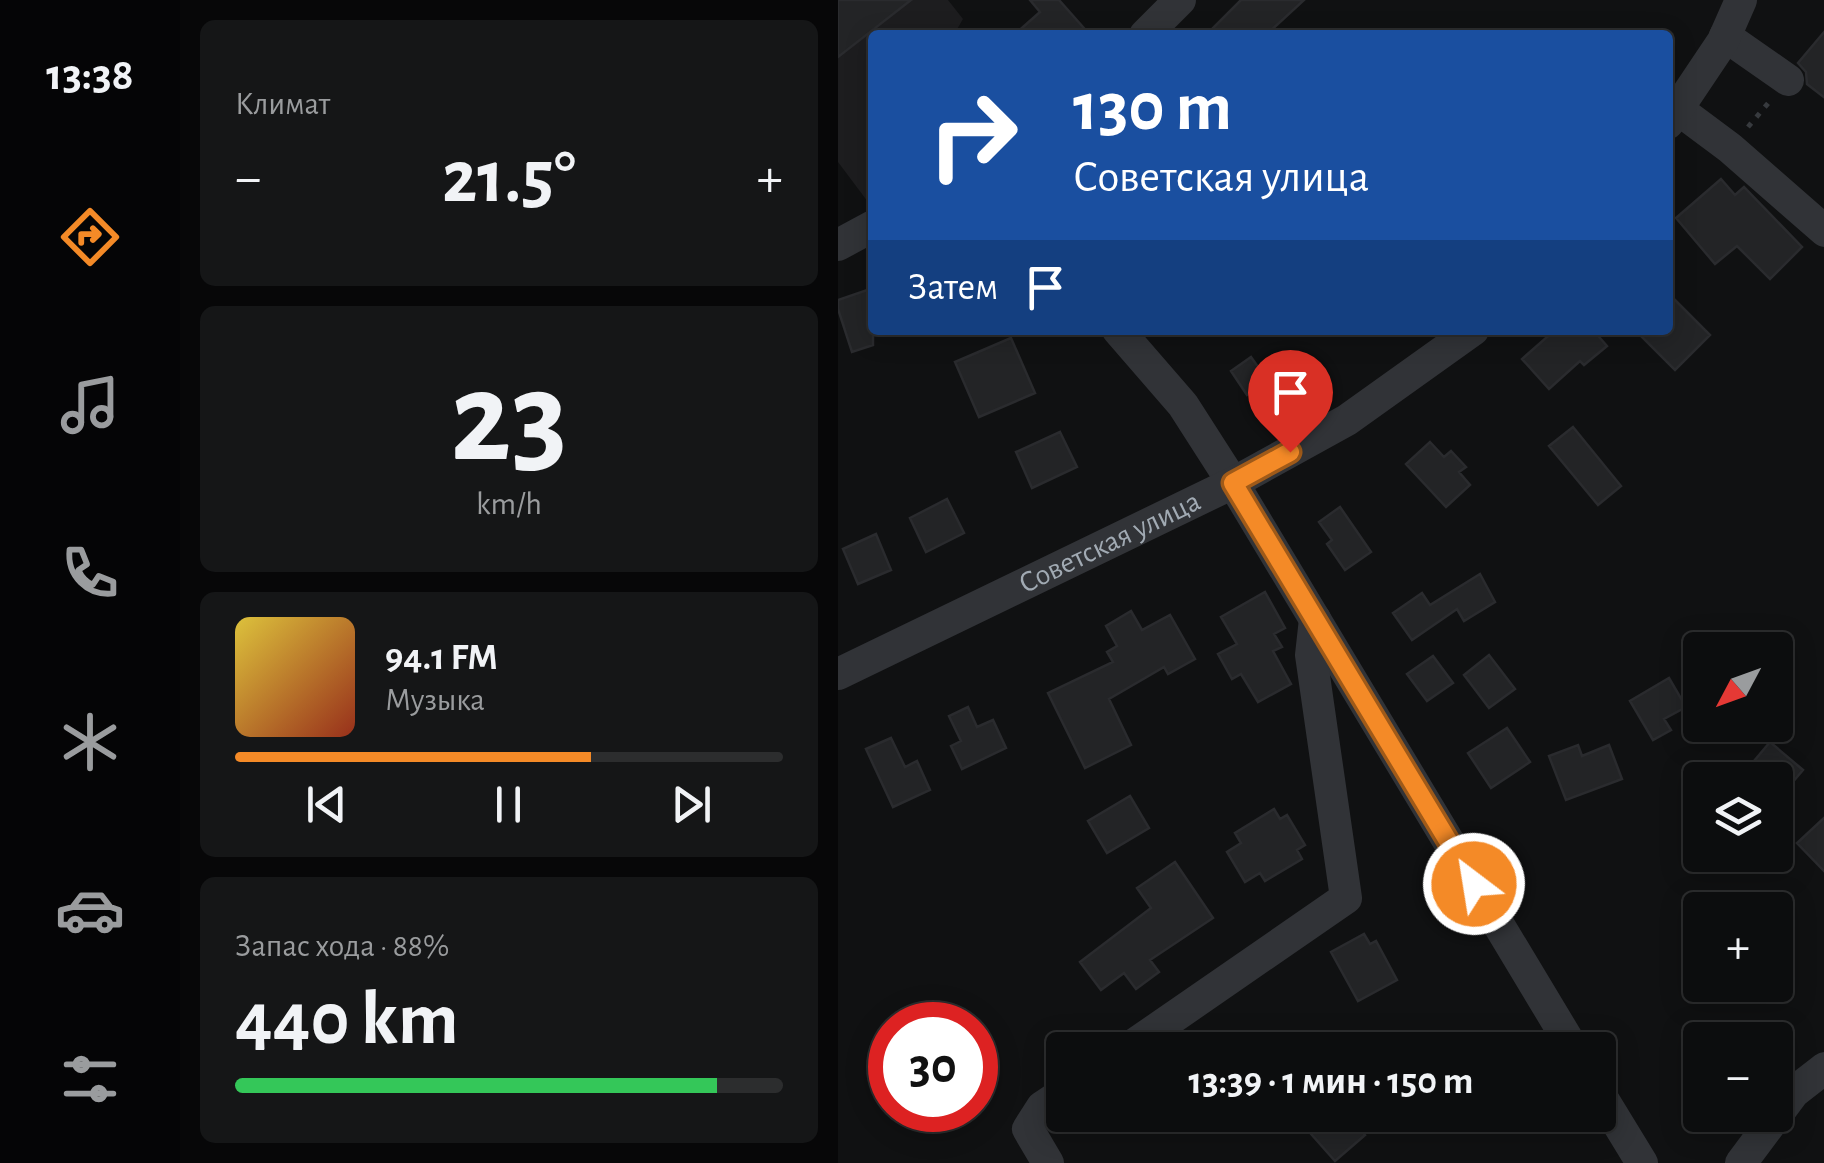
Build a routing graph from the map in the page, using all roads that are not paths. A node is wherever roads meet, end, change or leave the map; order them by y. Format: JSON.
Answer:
{"nodes":[{"id":1,"x":1180,"y":0,"type":"edge"},
{"id":2,"x":1741,"y":0,"type":"edge"},
{"id":3,"x":1151,"y":30,"type":"edge"},
{"id":4,"x":1720,"y":46,"type":"junction"},
{"id":5,"x":1788,"y":80,"type":"road end"},
{"id":6,"x":1678,"y":110,"type":"edge"},
{"id":7,"x":868,"y":229,"type":"edge"},
{"id":8,"x":1824,"y":231,"type":"edge"},
{"id":9,"x":838,"y":245,"type":"edge"},
{"id":10,"x":1122,"y":335,"type":"edge"},
{"id":11,"x":1466,"y":335,"type":"edge"},
{"id":12,"x":1233,"y":483,"type":"junction"},
{"id":13,"x":1314,"y":619,"type":"junction"},
{"id":14,"x":838,"y":674,"type":"edge"},
{"id":15,"x":1152,"y":1032,"type":"edge"},
{"id":16,"x":1563,"y":1032,"type":"edge"},
{"id":17,"x":1824,"y":1068,"type":"edge"},
{"id":18,"x":1046,"y":1104,"type":"edge"},
{"id":19,"x":1616,"y":1120,"type":"edge"},
{"id":20,"x":1048,"y":1163,"type":"edge"},
{"id":21,"x":1642,"y":1163,"type":"edge"},
{"id":22,"x":1742,"y":1163,"type":"edge"}],
"edges":[{"from":1,"to":3,"type":"street"},
{"from":2,"to":4,"type":"street"},
{"from":4,"to":5,"type":"street"},
{"from":4,"to":6,"type":"street"},
{"from":6,"to":8,"type":"street"},
{"from":7,"to":9,"type":"street"},
{"from":10,"to":12,"type":"street"},
{"from":11,"to":12,"type":"street","name":"Советская улица"},
{"from":12,"to":13,"type":"street"},
{"from":12,"to":14,"type":"street","name":"Советская улица"},
{"from":13,"to":15,"type":"street"},
{"from":13,"to":16,"type":"street"},
{"from":17,"to":22,"type":"street"},
{"from":18,"to":20,"type":"street"},
{"from":19,"to":21,"type":"street"}]}
